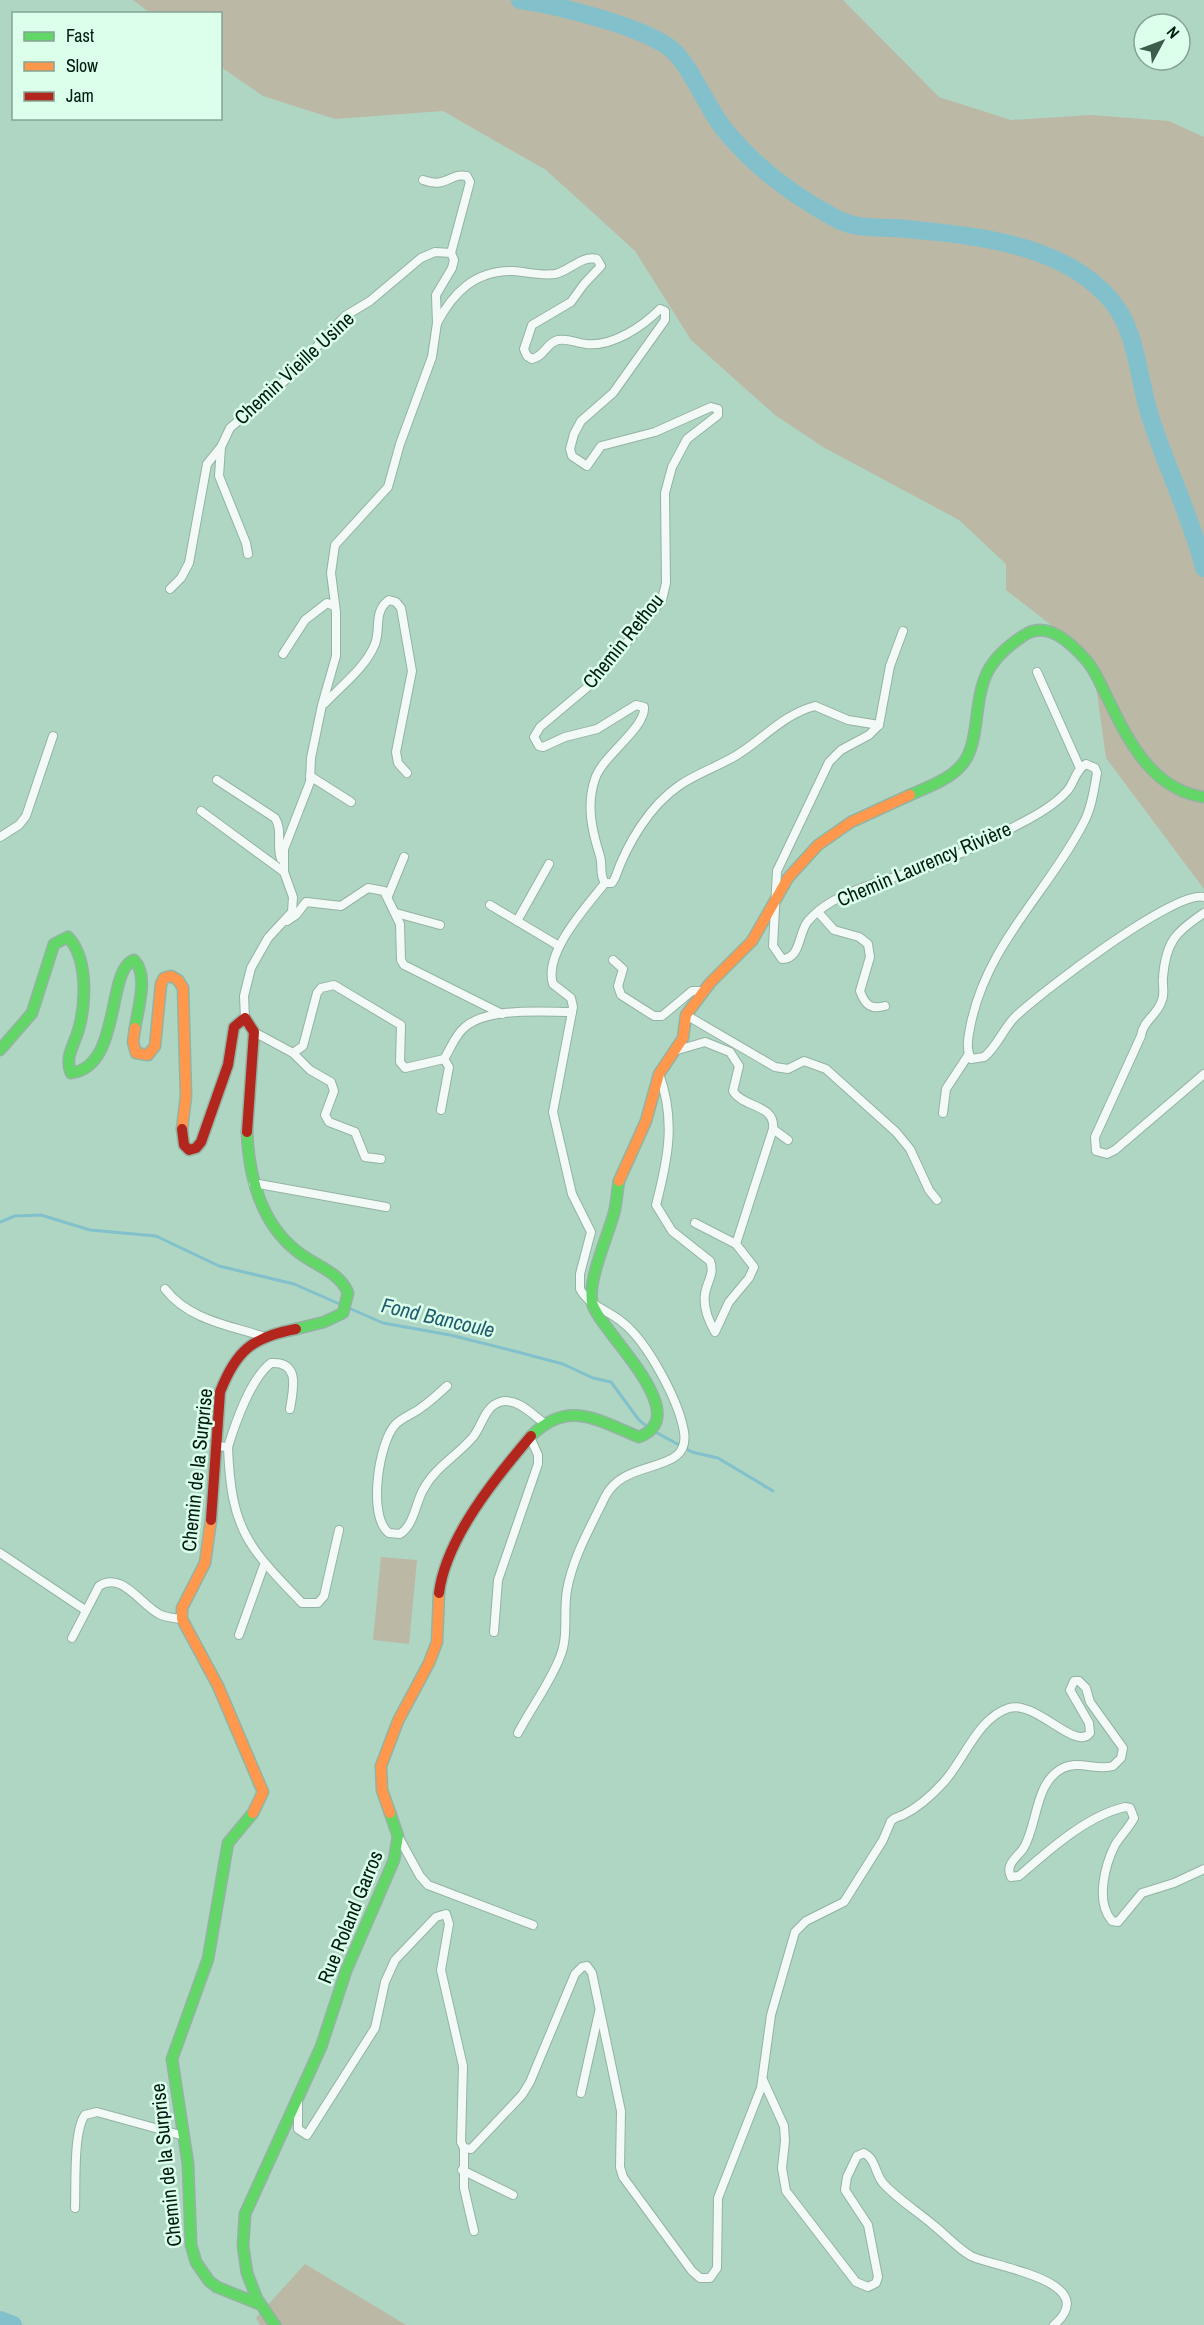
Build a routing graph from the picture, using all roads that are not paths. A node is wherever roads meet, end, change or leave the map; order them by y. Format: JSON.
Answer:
{"nodes":[{"id":1,"x":423,"y":180,"type":"dead end"},
{"id":2,"x":451,"y":253,"type":"junction"},
{"id":3,"x":437,"y":323,"type":"junction"},
{"id":4,"x":221,"y":447,"type":"junction"},
{"id":5,"x":248,"y":554,"type":"dead end"},
{"id":6,"x":170,"y":589,"type":"dead end"},
{"id":7,"x":334,"y":606,"type":"junction"},
{"id":8,"x":903,"y":631,"type":"dead end"},
{"id":9,"x":283,"y":654,"type":"dead end"},
{"id":10,"x":1037,"y":672,"type":"dead end"},
{"id":11,"x":322,"y":705,"type":"junction"},
{"id":12,"x":879,"y":725,"type":"junction"},
{"id":13,"x":53,"y":736,"type":"dead end"},
{"id":14,"x":1080,"y":768,"type":"junction"},
{"id":15,"x":408,"y":773,"type":"dead end"},
{"id":16,"x":310,"y":776,"type":"junction"},
{"id":17,"x":216,"y":780,"type":"dead end"},
{"id":18,"x":1204,"y":797,"type":"edge"},
{"id":19,"x":351,"y":802,"type":"dead end"},
{"id":20,"x":201,"y":811,"type":"dead end"},
{"id":21,"x":0,"y":837,"type":"edge"},
{"id":22,"x":404,"y":857,"type":"dead end"},
{"id":23,"x":549,"y":864,"type":"dead end"},
{"id":24,"x":283,"y":868,"type":"junction"},
{"id":25,"x":605,"y":883,"type":"junction"},
{"id":26,"x":388,"y":896,"type":"junction"},
{"id":27,"x":777,"y":897,"type":"junction"},
{"id":28,"x":1204,"y":897,"type":"edge"},
{"id":29,"x":490,"y":905,"type":"dead end"},
{"id":30,"x":818,"y":912,"type":"junction"},
{"id":31,"x":396,"y":913,"type":"junction"},
{"id":32,"x":1204,"y":913,"type":"edge"},
{"id":33,"x":517,"y":921,"type":"junction"},
{"id":34,"x":281,"y":925,"type":"junction"},
{"id":35,"x":440,"y":925,"type":"dead end"},
{"id":36,"x":559,"y":946,"type":"junction"},
{"id":37,"x":613,"y":960,"type":"dead end"},
{"id":38,"x":703,"y":991,"type":"junction"},
{"id":39,"x":885,"y":1006,"type":"dead end"},
{"id":40,"x":572,"y":1012,"type":"junction"},
{"id":41,"x":502,"y":1014,"type":"junction"},
{"id":42,"x":686,"y":1015,"type":"junction"},
{"id":43,"x":245,"y":1018,"type":"junction"},
{"id":44,"x":254,"y":1032,"type":"junction"},
{"id":45,"x":0,"y":1050,"type":"edge"},
{"id":46,"x":674,"y":1051,"type":"junction"},
{"id":47,"x":293,"y":1053,"type":"junction"},
{"id":48,"x":969,"y":1054,"type":"junction"},
{"id":49,"x":444,"y":1059,"type":"junction"},
{"id":50,"x":659,"y":1074,"type":"junction"},
{"id":51,"x":1204,"y":1074,"type":"edge"},
{"id":52,"x":441,"y":1110,"type":"dead end"},
{"id":53,"x":943,"y":1113,"type":"dead end"},
{"id":54,"x":772,"y":1129,"type":"junction"},
{"id":55,"x":788,"y":1140,"type":"dead end"},
{"id":56,"x":381,"y":1159,"type":"dead end"},
{"id":57,"x":253,"y":1183,"type":"junction"},
{"id":58,"x":937,"y":1200,"type":"dead end"},
{"id":59,"x":386,"y":1207,"type":"dead end"},
{"id":60,"x":695,"y":1223,"type":"dead end"},
{"id":61,"x":736,"y":1244,"type":"junction"},
{"id":62,"x":165,"y":1289,"type":"dead end"},
{"id":63,"x":592,"y":1304,"type":"junction"},
{"id":64,"x":262,"y":1336,"type":"junction"},
{"id":65,"x":447,"y":1386,"type":"dead end"},
{"id":66,"x":290,"y":1409,"type":"dead end"},
{"id":67,"x":544,"y":1423,"type":"junction"},
{"id":68,"x":530,"y":1437,"type":"junction"},
{"id":69,"x":222,"y":1447,"type":"junction"},
{"id":70,"x":339,"y":1530,"type":"dead end"},
{"id":71,"x":0,"y":1553,"type":"edge"},
{"id":72,"x":264,"y":1565,"type":"junction"},
{"id":73,"x":85,"y":1610,"type":"junction"},
{"id":74,"x":182,"y":1619,"type":"junction"},
{"id":75,"x":494,"y":1632,"type":"dead end"},
{"id":76,"x":239,"y":1635,"type":"dead end"},
{"id":77,"x":72,"y":1638,"type":"dead end"},
{"id":78,"x":518,"y":1733,"type":"dead end"},
{"id":79,"x":398,"y":1836,"type":"junction"},
{"id":80,"x":1204,"y":1869,"type":"edge"},
{"id":81,"x":533,"y":1926,"type":"dead end"},
{"id":82,"x":599,"y":2010,"type":"junction"},
{"id":83,"x":763,"y":2079,"type":"junction"},
{"id":84,"x":581,"y":2093,"type":"dead end"},
{"id":85,"x":298,"y":2097,"type":"junction"},
{"id":86,"x":184,"y":2136,"type":"junction"},
{"id":87,"x":464,"y":2148,"type":"junction"},
{"id":88,"x":462,"y":2170,"type":"junction"},
{"id":89,"x":513,"y":2194,"type":"dead end"},
{"id":90,"x":75,"y":2208,"type":"dead end"},
{"id":91,"x":474,"y":2231,"type":"dead end"},
{"id":92,"x":259,"y":2304,"type":"junction"},
{"id":93,"x":275,"y":2325,"type":"edge"},
{"id":94,"x":1054,"y":2325,"type":"edge"}],
"edges":[{"from":1,"to":2,"type":"street"},
{"from":2,"to":3,"type":"street"},
{"from":2,"to":4,"type":"street","name":"Chemin Vieille Usine"},
{"from":3,"to":7,"type":"street"},
{"from":3,"to":25,"type":"street","name":"Chemin Rethou"},
{"from":4,"to":5,"type":"street","name":"Chemin Vieille Usine"},
{"from":4,"to":6,"type":"street"},
{"from":7,"to":9,"type":"street"},
{"from":7,"to":11,"type":"street"},
{"from":8,"to":12,"type":"street"},
{"from":10,"to":14,"type":"street"},
{"from":11,"to":15,"type":"street"},
{"from":11,"to":16,"type":"street"},
{"from":12,"to":25,"type":"street"},
{"from":12,"to":27,"type":"street"},
{"from":13,"to":21,"type":"street"},
{"from":14,"to":30,"type":"street","name":"Chemin Laurency Rivière"},
{"from":14,"to":48,"type":"street"},
{"from":16,"to":19,"type":"street"},
{"from":16,"to":24,"type":"street"},
{"from":17,"to":24,"type":"street"},
{"from":18,"to":27,"type":"main road"},
{"from":20,"to":24,"type":"street"},
{"from":22,"to":26,"type":"street"},
{"from":23,"to":33,"type":"street"},
{"from":24,"to":34,"type":"street"},
{"from":25,"to":36,"type":"street"},
{"from":26,"to":31,"type":"street"},
{"from":26,"to":34,"type":"street"},
{"from":27,"to":30,"type":"street","name":"Chemin Laurency Rivière"},
{"from":27,"to":38,"type":"main road"},
{"from":28,"to":48,"type":"street"},
{"from":29,"to":33,"type":"street"},
{"from":30,"to":39,"type":"street"},
{"from":31,"to":35,"type":"street"},
{"from":31,"to":41,"type":"street"},
{"from":32,"to":51,"type":"street"},
{"from":33,"to":36,"type":"street"},
{"from":34,"to":43,"type":"street"},
{"from":36,"to":40,"type":"street"},
{"from":37,"to":38,"type":"street"},
{"from":38,"to":42,"type":"main road"},
{"from":40,"to":41,"type":"street"},
{"from":40,"to":63,"type":"street"},
{"from":41,"to":49,"type":"street"},
{"from":42,"to":46,"type":"main road"},
{"from":42,"to":58,"type":"street"},
{"from":43,"to":44,"type":"main road"},
{"from":43,"to":45,"type":"main road"},
{"from":44,"to":47,"type":"street"},
{"from":44,"to":57,"type":"main road","name":"Chemin de la Surprise"},
{"from":46,"to":50,"type":"main road"},
{"from":46,"to":54,"type":"street"},
{"from":47,"to":49,"type":"street"},
{"from":47,"to":56,"type":"street"},
{"from":48,"to":53,"type":"street"},
{"from":49,"to":52,"type":"street"},
{"from":50,"to":61,"type":"street"},
{"from":50,"to":63,"type":"main road"},
{"from":54,"to":55,"type":"street"},
{"from":54,"to":61,"type":"street"},
{"from":57,"to":59,"type":"street"},
{"from":57,"to":64,"type":"main road","name":"Chemin de la Surprise"},
{"from":60,"to":61,"type":"street"},
{"from":62,"to":64,"type":"street"},
{"from":63,"to":67,"type":"main road","name":"Rue Roland Garros"},
{"from":63,"to":78,"type":"street"},
{"from":64,"to":69,"type":"main road","name":"Chemin de la Surprise"},
{"from":65,"to":67,"type":"street"},
{"from":66,"to":69,"type":"street"},
{"from":67,"to":68,"type":"main road","name":"Rue Roland Garros"},
{"from":68,"to":75,"type":"street"},
{"from":68,"to":79,"type":"main road","name":"Rue Roland Garros"},
{"from":69,"to":72,"type":"street"},
{"from":69,"to":74,"type":"main road","name":"Chemin de la Surprise"},
{"from":70,"to":72,"type":"street"},
{"from":71,"to":73,"type":"street"},
{"from":72,"to":76,"type":"street"},
{"from":73,"to":74,"type":"street"},
{"from":73,"to":77,"type":"street"},
{"from":74,"to":86,"type":"main road","name":"Chemin de la Surprise"},
{"from":79,"to":81,"type":"street"},
{"from":79,"to":85,"type":"main road","name":"Rue Roland Garros"},
{"from":80,"to":83,"type":"street"},
{"from":82,"to":83,"type":"street"},
{"from":82,"to":84,"type":"street"},
{"from":82,"to":87,"type":"street"},
{"from":83,"to":94,"type":"street"},
{"from":85,"to":87,"type":"street"},
{"from":85,"to":92,"type":"main road","name":"Rue Roland Garros"},
{"from":86,"to":90,"type":"street"},
{"from":86,"to":92,"type":"main road","name":"Chemin de la Surprise"},
{"from":87,"to":88,"type":"street"},
{"from":88,"to":89,"type":"street"},
{"from":88,"to":91,"type":"street"},
{"from":92,"to":93,"type":"main road","name":"Rue Roland Garros"}]}
